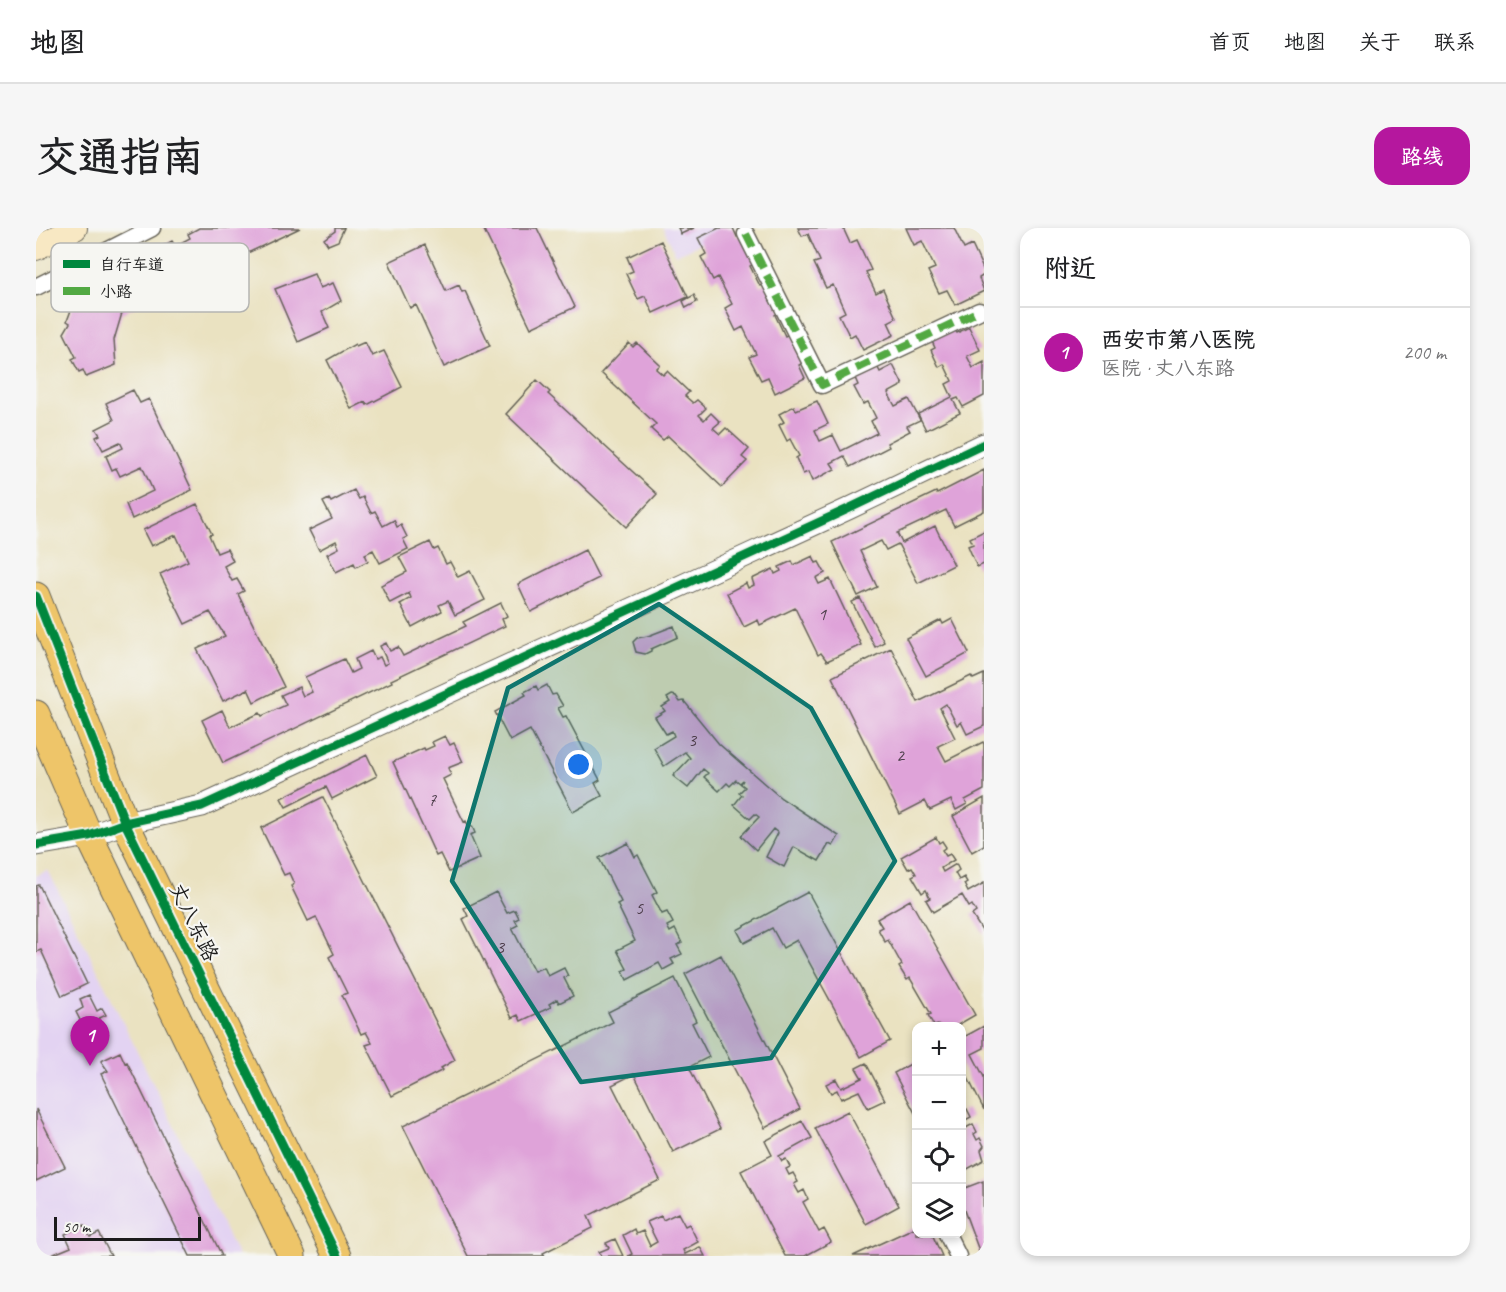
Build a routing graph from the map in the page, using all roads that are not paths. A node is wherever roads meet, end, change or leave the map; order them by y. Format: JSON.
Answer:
{"nodes":[{"id":1,"x":75,"y":228,"type":"edge"},
{"id":2,"x":152,"y":228,"type":"edge"},
{"id":3,"x":746,"y":234,"type":"dead end"},
{"id":4,"x":123,"y":243,"type":"edge"},
{"id":5,"x":36,"y":248,"type":"edge"},
{"id":6,"x":51,"y":279,"type":"edge"},
{"id":7,"x":36,"y":287,"type":"edge"},
{"id":8,"x":982,"y":314,"type":"edge"},
{"id":9,"x":984,"y":444,"type":"edge"},
{"id":10,"x":36,"y":596,"type":"edge"},
{"id":11,"x":36,"y":714,"type":"edge"},
{"id":12,"x":125,"y":823,"type":"junction"},
{"id":13,"x":89,"y":836,"type":"junction"},
{"id":14,"x":36,"y":845,"type":"edge"},
{"id":15,"x":949,"y":1238,"type":"edge"},
{"id":16,"x":292,"y":1256,"type":"edge"},
{"id":17,"x":337,"y":1256,"type":"edge"},
{"id":18,"x":958,"y":1256,"type":"edge"}],
"edges":[{"from":1,"to":5,"type":"main road"},
{"from":2,"to":4,"type":"street"},
{"from":3,"to":8,"type":"street"},
{"from":6,"to":7,"type":"street"},
{"from":9,"to":12,"type":"street"},
{"from":10,"to":12,"type":"main road","name":"丈八东路"},
{"from":11,"to":13,"type":"main road"},
{"from":12,"to":13,"type":"street"},
{"from":12,"to":17,"type":"main road","name":"丈八东路"},
{"from":13,"to":14,"type":"street"},
{"from":13,"to":16,"type":"main road"},
{"from":15,"to":18,"type":"street"}]}
